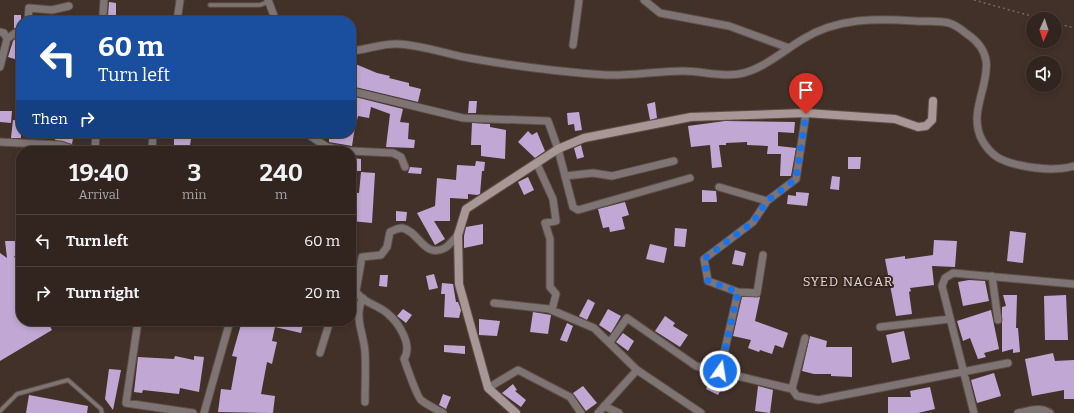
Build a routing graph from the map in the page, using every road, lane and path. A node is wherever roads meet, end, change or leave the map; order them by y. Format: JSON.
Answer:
{"nodes":[{"id":1,"x":104,"y":0,"type":"edge"},
{"id":2,"x":180,"y":0,"type":"edge"},
{"id":3,"x":580,"y":0,"type":"edge"},
{"id":4,"x":644,"y":0,"type":"edge"},
{"id":5,"x":974,"y":0,"type":"edge"},
{"id":6,"x":268,"y":1,"type":"edge"},
{"id":7,"x":210,"y":5,"type":"dead end"},
{"id":8,"x":69,"y":6,"type":"dead end"},
{"id":9,"x":103,"y":15,"type":"dead end"},
{"id":10,"x":1026,"y":15,"type":"edge"},
{"id":11,"x":28,"y":16,"type":"edge"},
{"id":12,"x":178,"y":16,"type":"edge"},
{"id":13,"x":274,"y":16,"type":"edge"},
{"id":14,"x":1062,"y":24,"type":"edge"},
{"id":15,"x":1074,"y":28,"type":"edge"},
{"id":16,"x":0,"y":32,"type":"edge"},
{"id":17,"x":16,"y":33,"type":"edge"},
{"id":18,"x":7,"y":39,"type":"junction"},
{"id":19,"x":573,"y":45,"type":"dead end"},
{"id":20,"x":789,"y":48,"type":"junction"},
{"id":21,"x":356,"y":50,"type":"edge"},
{"id":22,"x":0,"y":63,"type":"edge"},
{"id":23,"x":356,"y":92,"type":"edge"},
{"id":24,"x":933,"y":101,"type":"dead end"},
{"id":25,"x":806,"y":114,"type":"junction"},
{"id":26,"x":314,"y":138,"type":"edge"},
{"id":27,"x":0,"y":142,"type":"edge"},
{"id":28,"x":61,"y":146,"type":"edge"},
{"id":29,"x":326,"y":146,"type":"edge"},
{"id":30,"x":558,"y":149,"type":"junction"},
{"id":31,"x":356,"y":151,"type":"edge"},
{"id":32,"x":674,"y":161,"type":"dead end"},
{"id":33,"x":537,"y":164,"type":"junction"},
{"id":34,"x":1074,"y":166,"type":"edge"},
{"id":35,"x":405,"y":167,"type":"dead end"},
{"id":36,"x":565,"y":176,"type":"junction"},
{"id":37,"x":690,"y":178,"type":"dead end"},
{"id":38,"x":719,"y":187,"type":"dead end"},
{"id":39,"x":767,"y":201,"type":"junction"},
{"id":40,"x":458,"y":235,"type":"junction"},
{"id":41,"x":763,"y":255,"type":"dead end"},
{"id":42,"x":992,"y":276,"type":"junction"},
{"id":43,"x":356,"y":282,"type":"edge"},
{"id":44,"x":1074,"y":284,"type":"edge"},
{"id":45,"x":356,"y":292,"type":"edge"},
{"id":46,"x":738,"y":292,"type":"junction"},
{"id":47,"x":363,"y":298,"type":"junction"},
{"id":48,"x":494,"y":302,"type":"dead end"},
{"id":49,"x":552,"y":310,"type":"junction"},
{"id":50,"x":950,"y":319,"type":"junction"},
{"id":51,"x":998,"y":320,"type":"dead end"},
{"id":52,"x":137,"y":326,"type":"edge"},
{"id":53,"x":229,"y":326,"type":"edge"},
{"id":54,"x":328,"y":326,"type":"edge"},
{"id":55,"x":880,"y":327,"type":"dead end"},
{"id":56,"x":805,"y":338,"type":"dead end"},
{"id":57,"x":610,"y":342,"type":"junction"},
{"id":58,"x":320,"y":353,"type":"dead end"},
{"id":59,"x":1008,"y":363,"type":"dead end"},
{"id":60,"x":637,"y":370,"type":"junction"},
{"id":61,"x":720,"y":371,"type":"junction"},
{"id":62,"x":962,"y":373,"type":"junction"},
{"id":63,"x":488,"y":388,"type":"junction"},
{"id":64,"x":792,"y":389,"type":"junction"},
{"id":65,"x":365,"y":402,"type":"dead end"},
{"id":66,"x":604,"y":406,"type":"junction"},
{"id":67,"x":0,"y":411,"type":"edge"},
{"id":68,"x":697,"y":412,"type":"edge"},
{"id":69,"x":102,"y":413,"type":"edge"},
{"id":70,"x":193,"y":413,"type":"edge"},
{"id":71,"x":204,"y":413,"type":"edge"},
{"id":72,"x":444,"y":413,"type":"edge"},
{"id":73,"x":516,"y":413,"type":"edge"},
{"id":74,"x":581,"y":413,"type":"edge"},
{"id":75,"x":598,"y":413,"type":"edge"},
{"id":76,"x":619,"y":413,"type":"edge"},
{"id":77,"x":974,"y":413,"type":"edge"},
{"id":78,"x":1018,"y":413,"type":"edge"},
{"id":79,"x":1050,"y":413,"type":"edge"}],
"edges":[{"from":1,"to":9,"type":"street"},
{"from":2,"to":12,"type":"street"},
{"from":3,"to":19,"type":"street"},
{"from":4,"to":20,"type":"street"},
{"from":5,"to":10,"type":"path"},
{"from":6,"to":7,"type":"lane"},
{"from":6,"to":13,"type":"street"},
{"from":8,"to":11,"type":"street"},
{"from":14,"to":15,"type":"path"},
{"from":16,"to":18,"type":"street"},
{"from":17,"to":18,"type":"street"},
{"from":18,"to":22,"type":"street"},
{"from":20,"to":21,"type":"street"},
{"from":20,"to":34,"type":"street"},
{"from":23,"to":30,"type":"street"},
{"from":24,"to":25,"type":"street"},
{"from":25,"to":30,"type":"street"},
{"from":25,"to":39,"type":"street"},
{"from":26,"to":29,"type":"street"},
{"from":27,"to":28,"type":"street"},
{"from":30,"to":33,"type":"street"},
{"from":30,"to":36,"type":"street"},
{"from":31,"to":35,"type":"street"},
{"from":32,"to":36,"type":"street"},
{"from":33,"to":40,"type":"street"},
{"from":33,"to":49,"type":"street"},
{"from":36,"to":37,"type":"street"},
{"from":38,"to":39,"type":"street"},
{"from":39,"to":46,"type":"street"},
{"from":40,"to":43,"type":"street"},
{"from":40,"to":63,"type":"street"},
{"from":41,"to":46,"type":"street"},
{"from":42,"to":44,"type":"street"},
{"from":42,"to":50,"type":"street"},
{"from":42,"to":51,"type":"street"},
{"from":45,"to":47,"type":"street"},
{"from":46,"to":61,"type":"street"},
{"from":47,"to":65,"type":"street"},
{"from":47,"to":72,"type":"street"},
{"from":48,"to":49,"type":"street"},
{"from":49,"to":57,"type":"street"},
{"from":50,"to":55,"type":"street"},
{"from":50,"to":62,"type":"street"},
{"from":52,"to":70,"type":"street"},
{"from":53,"to":71,"type":"street"},
{"from":54,"to":58,"type":"street"},
{"from":56,"to":64,"type":"street"},
{"from":57,"to":60,"type":"street"},
{"from":57,"to":61,"type":"street"},
{"from":59,"to":62,"type":"street"},
{"from":60,"to":66,"type":"street"},
{"from":60,"to":68,"type":"street"},
{"from":61,"to":64,"type":"street"},
{"from":62,"to":64,"type":"street"},
{"from":62,"to":77,"type":"street"},
{"from":63,"to":73,"type":"street"},
{"from":63,"to":74,"type":"street"},
{"from":66,"to":75,"type":"street"},
{"from":66,"to":76,"type":"street"},
{"from":67,"to":69,"type":"lane"},
{"from":78,"to":79,"type":"street"}]}
